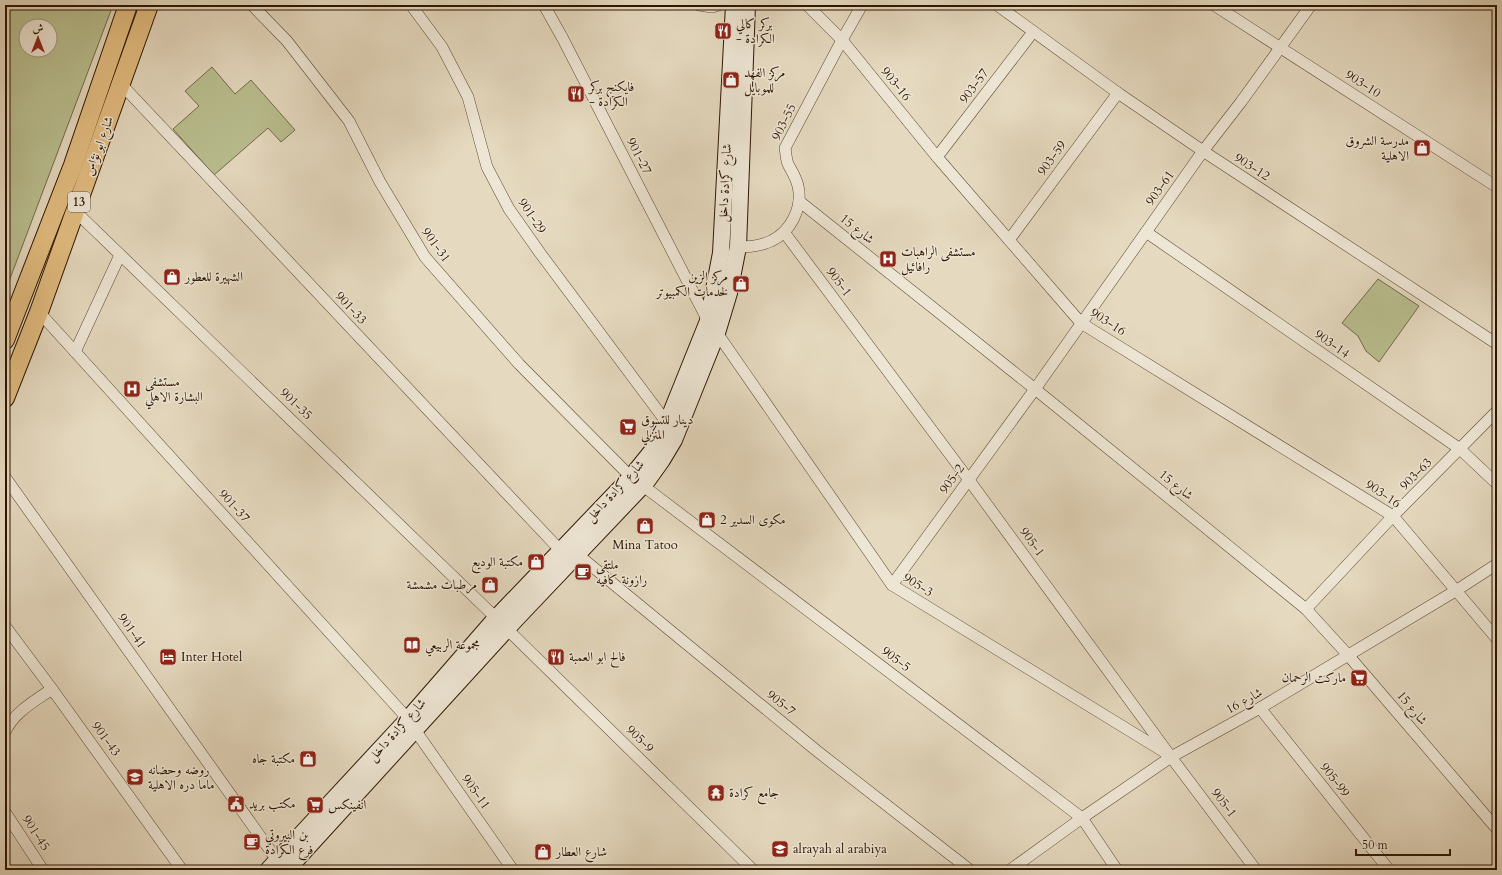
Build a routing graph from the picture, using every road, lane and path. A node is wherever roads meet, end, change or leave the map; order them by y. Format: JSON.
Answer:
{"nodes":[{"id":1,"x":128,"y":5,"type":"edge"},
{"id":2,"x":149,"y":5,"type":"edge"},
{"id":3,"x":252,"y":5,"type":"edge"},
{"id":4,"x":411,"y":5,"type":"edge"},
{"id":5,"x":544,"y":5,"type":"edge"},
{"id":6,"x":700,"y":5,"type":"edge"},
{"id":7,"x":719,"y":5,"type":"edge"},
{"id":8,"x":807,"y":5,"type":"edge"},
{"id":9,"x":862,"y":5,"type":"edge"},
{"id":10,"x":997,"y":5,"type":"edge"},
{"id":11,"x":1214,"y":5,"type":"edge"},
{"id":12,"x":1311,"y":5,"type":"edge"},
{"id":13,"x":745,"y":7,"type":"edge"},
{"id":14,"x":1033,"y":32,"type":"junction"},
{"id":15,"x":842,"y":40,"type":"junction"},
{"id":16,"x":1281,"y":48,"type":"junction"},
{"id":17,"x":121,"y":84,"type":"junction"},
{"id":18,"x":1118,"y":93,"type":"junction"},
{"id":19,"x":1202,"y":151,"type":"junction"},
{"id":20,"x":937,"y":158,"type":"junction"},
{"id":21,"x":1497,"y":187,"type":"edge"},
{"id":22,"x":799,"y":201,"type":"junction"},
{"id":23,"x":75,"y":211,"type":"junction"},
{"id":24,"x":784,"y":232,"type":"junction"},
{"id":25,"x":1146,"y":232,"type":"junction"},
{"id":26,"x":1009,"y":240,"type":"junction"},
{"id":27,"x":738,"y":247,"type":"junction"},
{"id":28,"x":120,"y":254,"type":"junction"},
{"id":29,"x":39,"y":312,"type":"junction"},
{"id":30,"x":708,"y":321,"type":"junction"},
{"id":31,"x":1081,"y":323,"type":"junction"},
{"id":32,"x":717,"y":334,"type":"junction"},
{"id":33,"x":5,"y":340,"type":"edge"},
{"id":34,"x":1497,"y":344,"type":"edge"},
{"id":35,"x":75,"y":352,"type":"junction"},
{"id":36,"x":1035,"y":389,"type":"junction"},
{"id":37,"x":5,"y":398,"type":"edge"},
{"id":38,"x":1497,"y":411,"type":"edge"},
{"id":39,"x":667,"y":423,"type":"junction"},
{"id":40,"x":1460,"y":449,"type":"junction"},
{"id":41,"x":5,"y":477,"type":"edge"},
{"id":42,"x":968,"y":480,"type":"junction"},
{"id":43,"x":637,"y":481,"type":"junction"},
{"id":44,"x":1497,"y":484,"type":"edge"},
{"id":45,"x":1393,"y":516,"type":"junction"},
{"id":46,"x":560,"y":550,"type":"junction"},
{"id":47,"x":577,"y":554,"type":"junction"},
{"id":48,"x":1497,"y":564,"type":"edge"},
{"id":49,"x":892,"y":585,"type":"junction"},
{"id":50,"x":1456,"y":590,"type":"junction"},
{"id":51,"x":1306,"y":609,"type":"junction"},
{"id":52,"x":502,"y":624,"type":"junction"},
{"id":53,"x":5,"y":626,"type":"edge"},
{"id":54,"x":1497,"y":639,"type":"edge"},
{"id":55,"x":1348,"y":655,"type":"junction"},
{"id":56,"x":52,"y":688,"type":"junction"},
{"id":57,"x":1260,"y":708,"type":"junction"},
{"id":58,"x":411,"y":724,"type":"junction"},
{"id":59,"x":5,"y":732,"type":"edge"},
{"id":60,"x":1171,"y":757,"type":"junction"},
{"id":61,"x":5,"y":812,"type":"edge"},
{"id":62,"x":1082,"y":818,"type":"junction"},
{"id":63,"x":1497,"y":829,"type":"edge"},
{"id":64,"x":277,"y":867,"type":"edge"},
{"id":65,"x":43,"y":870,"type":"edge"},
{"id":66,"x":182,"y":870,"type":"edge"},
{"id":67,"x":513,"y":870,"type":"edge"},
{"id":68,"x":753,"y":870,"type":"edge"},
{"id":69,"x":970,"y":870,"type":"edge"},
{"id":70,"x":1010,"y":870,"type":"edge"},
{"id":71,"x":1117,"y":870,"type":"edge"},
{"id":72,"x":1256,"y":870,"type":"edge"},
{"id":73,"x":1389,"y":870,"type":"edge"}],
"edges":[{"from":1,"to":33,"type":"main road","name":"شارع ابو نؤاس","number":"13"},
{"from":2,"to":17,"type":"main road","name":"شارع ابو نؤاس","number":"13"},
{"from":3,"to":43,"type":"street","name":"901-31"},
{"from":4,"to":39,"type":"street","name":"901-29"},
{"from":5,"to":30,"type":"street","name":"901-27"},
{"from":6,"to":7,"type":"street"},
{"from":8,"to":15,"type":"street","name":"903-16"},
{"from":9,"to":15,"type":"street","name":"903-55"},
{"from":10,"to":14,"type":"street","name":"903-12"},
{"from":11,"to":16,"type":"street","name":"903-10"},
{"from":12,"to":16,"type":"street","name":"903-61"},
{"from":13,"to":27,"type":"main road","name":"شارع كرادة داخل"},
{"from":13,"to":30,"type":"main road","name":"شارع كرادة داخل"},
{"from":14,"to":18,"type":"street","name":"903-12"},
{"from":14,"to":20,"type":"street","name":"903-57"},
{"from":15,"to":20,"type":"street","name":"903-16"},
{"from":15,"to":22,"type":"street","name":"903-55"},
{"from":16,"to":19,"type":"street","name":"903-61"},
{"from":16,"to":21,"type":"street","name":"903-10"},
{"from":17,"to":23,"type":"main road","name":"شارع ابو نؤاس","number":"13"},
{"from":17,"to":46,"type":"street","name":"901-33"},
{"from":18,"to":19,"type":"street","name":"903-12"},
{"from":18,"to":26,"type":"street","name":"903-59"},
{"from":19,"to":25,"type":"street","name":"903-61"},
{"from":19,"to":34,"type":"street","name":"903-12"},
{"from":20,"to":26,"type":"street","name":"903-16"},
{"from":22,"to":24,"type":"street","name":"903-55"},
{"from":22,"to":36,"type":"street","name":"شارع 15"},
{"from":23,"to":28,"type":"street","name":"901-35"},
{"from":23,"to":29,"type":"main road","name":"شارع ابو نؤاس","number":"13"},
{"from":24,"to":27,"type":"street","name":"903-55"},
{"from":24,"to":42,"type":"street","name":"905-1"},
{"from":25,"to":31,"type":"street","name":"903-61"},
{"from":25,"to":40,"type":"street","name":"903-14"},
{"from":26,"to":31,"type":"street","name":"903-16"},
{"from":27,"to":32,"type":"main road","name":"شارع كرادة داخل"},
{"from":28,"to":35,"type":"street"},
{"from":28,"to":52,"type":"street","name":"901-35"},
{"from":29,"to":35,"type":"street","name":"901-37"},
{"from":29,"to":37,"type":"main road","name":"شارع ابو نؤاس","number":"13"},
{"from":30,"to":39,"type":"main road","name":"شارع كرادة داخل"},
{"from":31,"to":36,"type":"street","name":"903-61"},
{"from":31,"to":45,"type":"street","name":"903-16"},
{"from":32,"to":43,"type":"main road","name":"شارع كرادة داخل"},
{"from":32,"to":49,"type":"street","name":"905-3"},
{"from":35,"to":58,"type":"street","name":"901-37"},
{"from":36,"to":42,"type":"street","name":"905-2"},
{"from":36,"to":51,"type":"street","name":"شارع 15"},
{"from":38,"to":40,"type":"street","name":"903-63"},
{"from":39,"to":43,"type":"main road","name":"شارع كرادة داخل"},
{"from":40,"to":44,"type":"street","name":"903-14"},
{"from":40,"to":45,"type":"street","name":"903-63"},
{"from":41,"to":64,"type":"street","name":"901-41"},
{"from":42,"to":49,"type":"street","name":"905-2"},
{"from":42,"to":60,"type":"street","name":"905-1"},
{"from":43,"to":46,"type":"main road","name":"شارع كرادة داخل"},
{"from":43,"to":47,"type":"main road","name":"شارع كرادة داخل"},
{"from":43,"to":62,"type":"street","name":"905-5"},
{"from":45,"to":50,"type":"street","name":"903-16"},
{"from":45,"to":51,"type":"street","name":"903-63"},
{"from":46,"to":52,"type":"main road","name":"شارع كرادة داخل"},
{"from":47,"to":52,"type":"main road","name":"شارع كرادة داخل"},
{"from":47,"to":69,"type":"street","name":"905-7"},
{"from":48,"to":50,"type":"street","name":"شارع 16"},
{"from":49,"to":60,"type":"street","name":"905-3"},
{"from":50,"to":54,"type":"street","name":"903-16"},
{"from":50,"to":55,"type":"street","name":"شارع 16"},
{"from":51,"to":55,"type":"street","name":"شارع 15"},
{"from":52,"to":58,"type":"main road","name":"شارع كرادة داخل"},
{"from":52,"to":68,"type":"street","name":"905-9"},
{"from":53,"to":56,"type":"street","name":"901-43"},
{"from":55,"to":57,"type":"street","name":"شارع 16"},
{"from":55,"to":63,"type":"street","name":"شارع 15"},
{"from":56,"to":59,"type":"street"},
{"from":56,"to":66,"type":"street","name":"901-43"},
{"from":57,"to":60,"type":"street","name":"شارع 16"},
{"from":57,"to":73,"type":"street","name":"905-99"},
{"from":58,"to":64,"type":"main road","name":"شارع كرادة داخل"},
{"from":58,"to":67,"type":"street","name":"905-11"},
{"from":60,"to":62,"type":"street","name":"شارع 16"},
{"from":60,"to":72,"type":"street","name":"905-1"},
{"from":61,"to":65,"type":"street","name":"901-45"},
{"from":62,"to":70,"type":"street","name":"شارع 16"},
{"from":62,"to":71,"type":"street","name":"905-5"}]}
